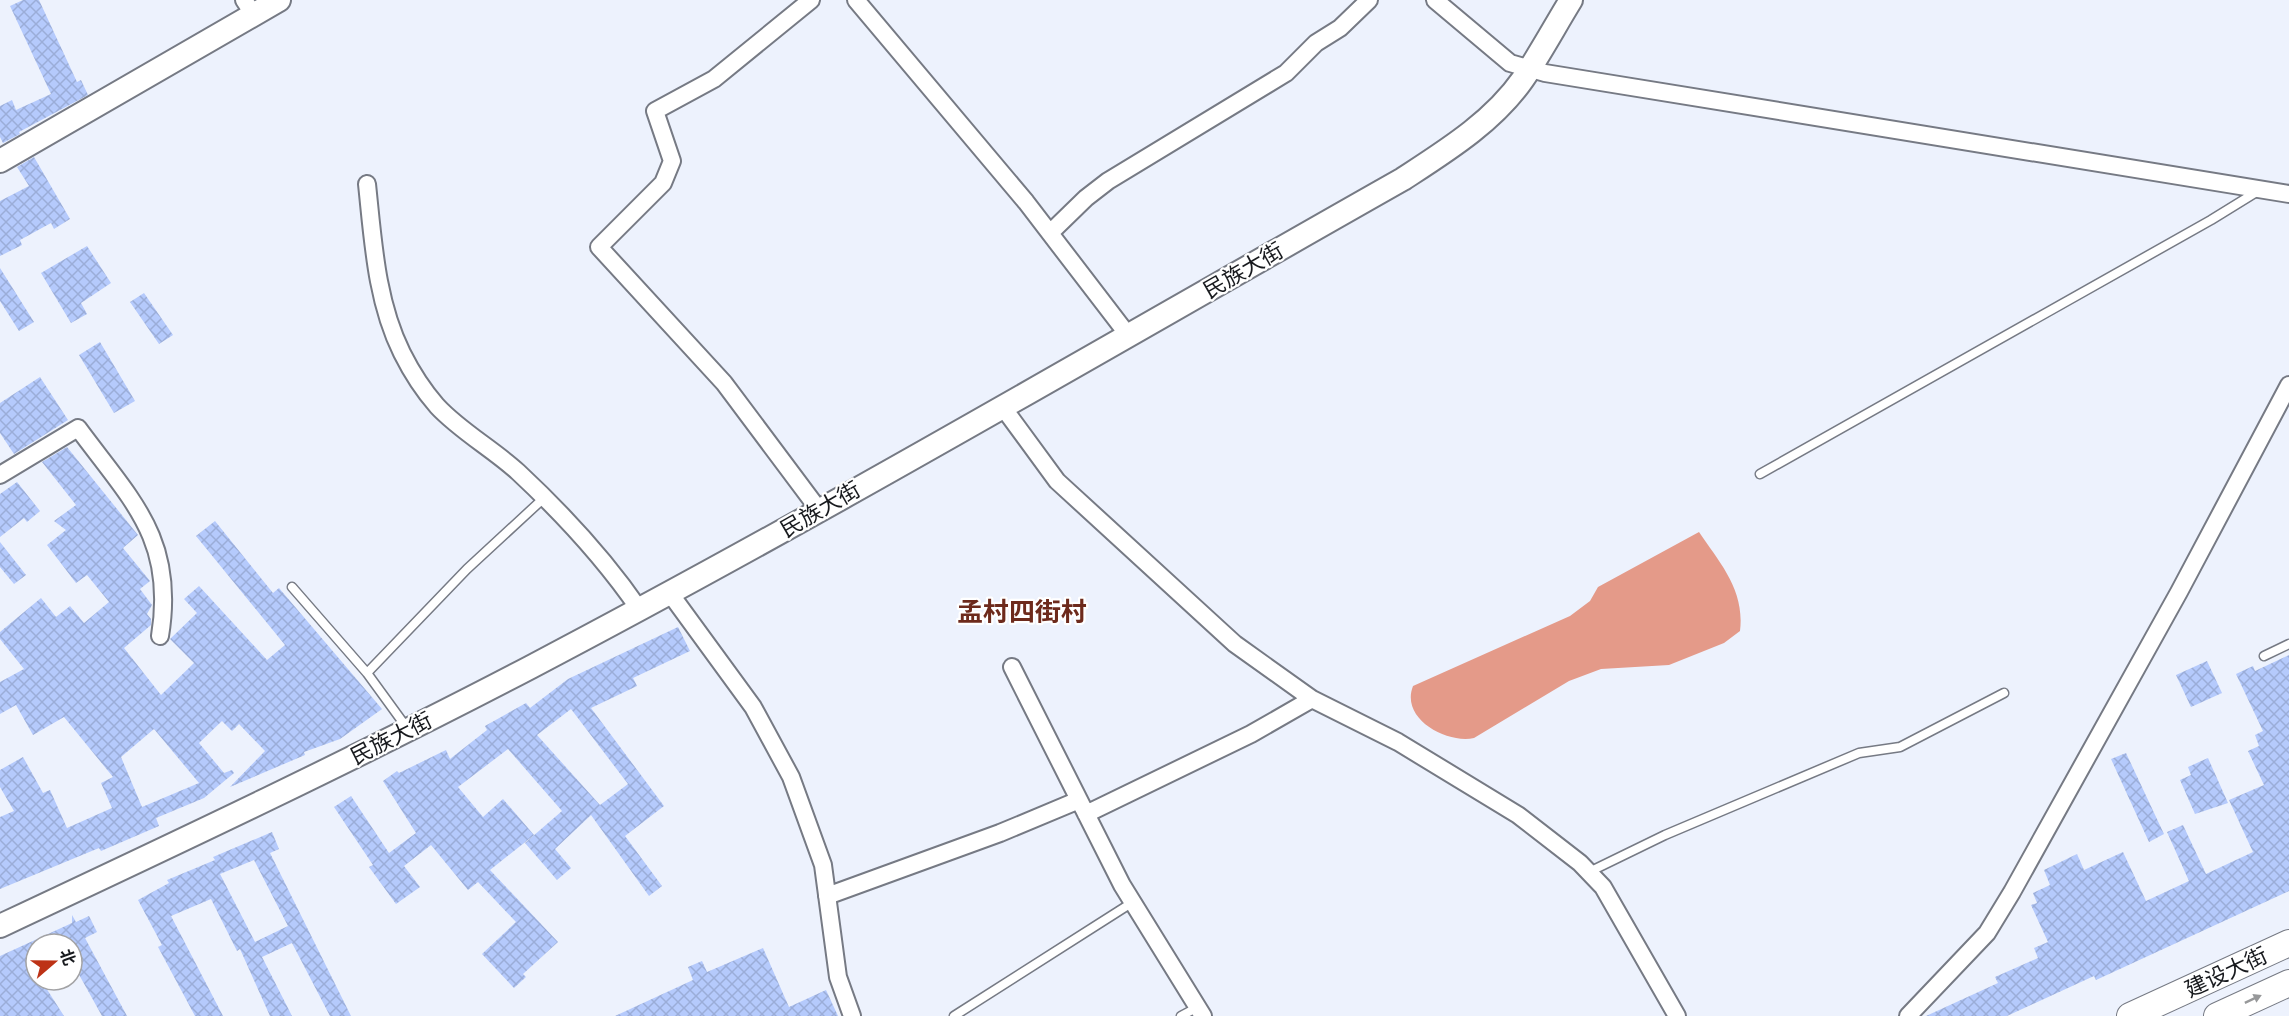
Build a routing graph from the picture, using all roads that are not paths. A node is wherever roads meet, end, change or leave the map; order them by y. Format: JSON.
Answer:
{"nodes":[{"id":1,"x":279,"y":0,"type":"edge"},
{"id":2,"x":811,"y":0,"type":"edge"},
{"id":3,"x":856,"y":0,"type":"edge"},
{"id":4,"x":1369,"y":0,"type":"edge"},
{"id":5,"x":1435,"y":0,"type":"edge"},
{"id":6,"x":1571,"y":0,"type":"edge"},
{"id":7,"x":249,"y":7,"type":"edge"},
{"id":8,"x":1529,"y":69,"type":"junction"},
{"id":9,"x":0,"y":161,"type":"edge"},
{"id":10,"x":367,"y":184,"type":"dead end"},
{"id":11,"x":2261,"y":189,"type":"junction"},
{"id":12,"x":2289,"y":194,"type":"edge"},
{"id":13,"x":1050,"y":233,"type":"junction"},
{"id":14,"x":1128,"y":335,"type":"junction"},
{"id":15,"x":2289,"y":385,"type":"edge"},
{"id":16,"x":1002,"y":406,"type":"junction"},
{"id":17,"x":1760,"y":474,"type":"dead end"},
{"id":18,"x":0,"y":475,"type":"edge"},
{"id":19,"x":545,"y":497,"type":"junction"},
{"id":20,"x":819,"y":510,"type":"junction"},
{"id":21,"x":292,"y":587,"type":"dead end"},
{"id":22,"x":669,"y":592,"type":"junction"},
{"id":23,"x":639,"y":609,"type":"junction"},
{"id":24,"x":160,"y":636,"type":"dead end"},
{"id":25,"x":2289,"y":644,"type":"edge"},
{"id":26,"x":2264,"y":656,"type":"dead end"},
{"id":27,"x":1012,"y":667,"type":"dead end"},
{"id":28,"x":367,"y":673,"type":"junction"},
{"id":29,"x":2004,"y":693,"type":"dead end"},
{"id":30,"x":1312,"y":699,"type":"junction"},
{"id":31,"x":408,"y":729,"type":"junction"},
{"id":32,"x":1082,"y":807,"type":"junction"},
{"id":33,"x":1589,"y":872,"type":"junction"},
{"id":34,"x":827,"y":896,"type":"junction"},
{"id":35,"x":1133,"y":902,"type":"junction"},
{"id":36,"x":0,"y":926,"type":"edge"},
{"id":37,"x":2289,"y":943,"type":"edge"},
{"id":38,"x":2289,"y":983,"type":"edge"},
{"id":39,"x":1200,"y":1011,"type":"edge"},
{"id":40,"x":852,"y":1016,"type":"edge"},
{"id":41,"x":954,"y":1016,"type":"edge"},
{"id":42,"x":1181,"y":1016,"type":"edge"},
{"id":43,"x":1677,"y":1016,"type":"edge"},
{"id":44,"x":1908,"y":1016,"type":"edge"},
{"id":45,"x":2130,"y":1016,"type":"edge"},
{"id":46,"x":2217,"y":1016,"type":"edge"}],
"edges":[{"from":1,"to":7,"type":"main road"},
{"from":2,"to":20,"type":"street"},
{"from":3,"to":13,"type":"street"},
{"from":4,"to":13,"type":"street"},
{"from":5,"to":8,"type":"street"},
{"from":6,"to":8,"type":"main road","name":"民族大街"},
{"from":7,"to":9,"type":"main road"},
{"from":8,"to":11,"type":"street"},
{"from":8,"to":14,"type":"main road","name":"民族大街"},
{"from":10,"to":19,"type":"street"},
{"from":11,"to":12,"type":"street"},
{"from":11,"to":17,"type":"lane"},
{"from":13,"to":14,"type":"street"},
{"from":14,"to":16,"type":"main road","name":"民族大街"},
{"from":15,"to":44,"type":"street"},
{"from":16,"to":20,"type":"main road","name":"民族大街"},
{"from":16,"to":30,"type":"street"},
{"from":18,"to":24,"type":"street"},
{"from":19,"to":23,"type":"street"},
{"from":19,"to":28,"type":"lane"},
{"from":20,"to":22,"type":"main road","name":"民族大街"},
{"from":21,"to":28,"type":"lane"},
{"from":22,"to":23,"type":"main road","name":"民族大街"},
{"from":22,"to":34,"type":"street"},
{"from":23,"to":31,"type":"main road","name":"民族大街"},
{"from":25,"to":26,"type":"lane"},
{"from":27,"to":32,"type":"street"},
{"from":28,"to":31,"type":"lane"},
{"from":29,"to":33,"type":"lane"},
{"from":30,"to":32,"type":"street"},
{"from":30,"to":33,"type":"street"},
{"from":31,"to":36,"type":"main road","name":"民族大街"},
{"from":32,"to":34,"type":"street"},
{"from":32,"to":35,"type":"street"},
{"from":33,"to":43,"type":"street"},
{"from":34,"to":40,"type":"street"},
{"from":35,"to":39,"type":"street"},
{"from":35,"to":41,"type":"lane"},
{"from":37,"to":45,"type":"main road","name":"建设大街"},
{"from":46,"to":38,"type":"main road","name":"建设大街","one_way":true},
{"from":39,"to":42,"type":"lane"}]}
